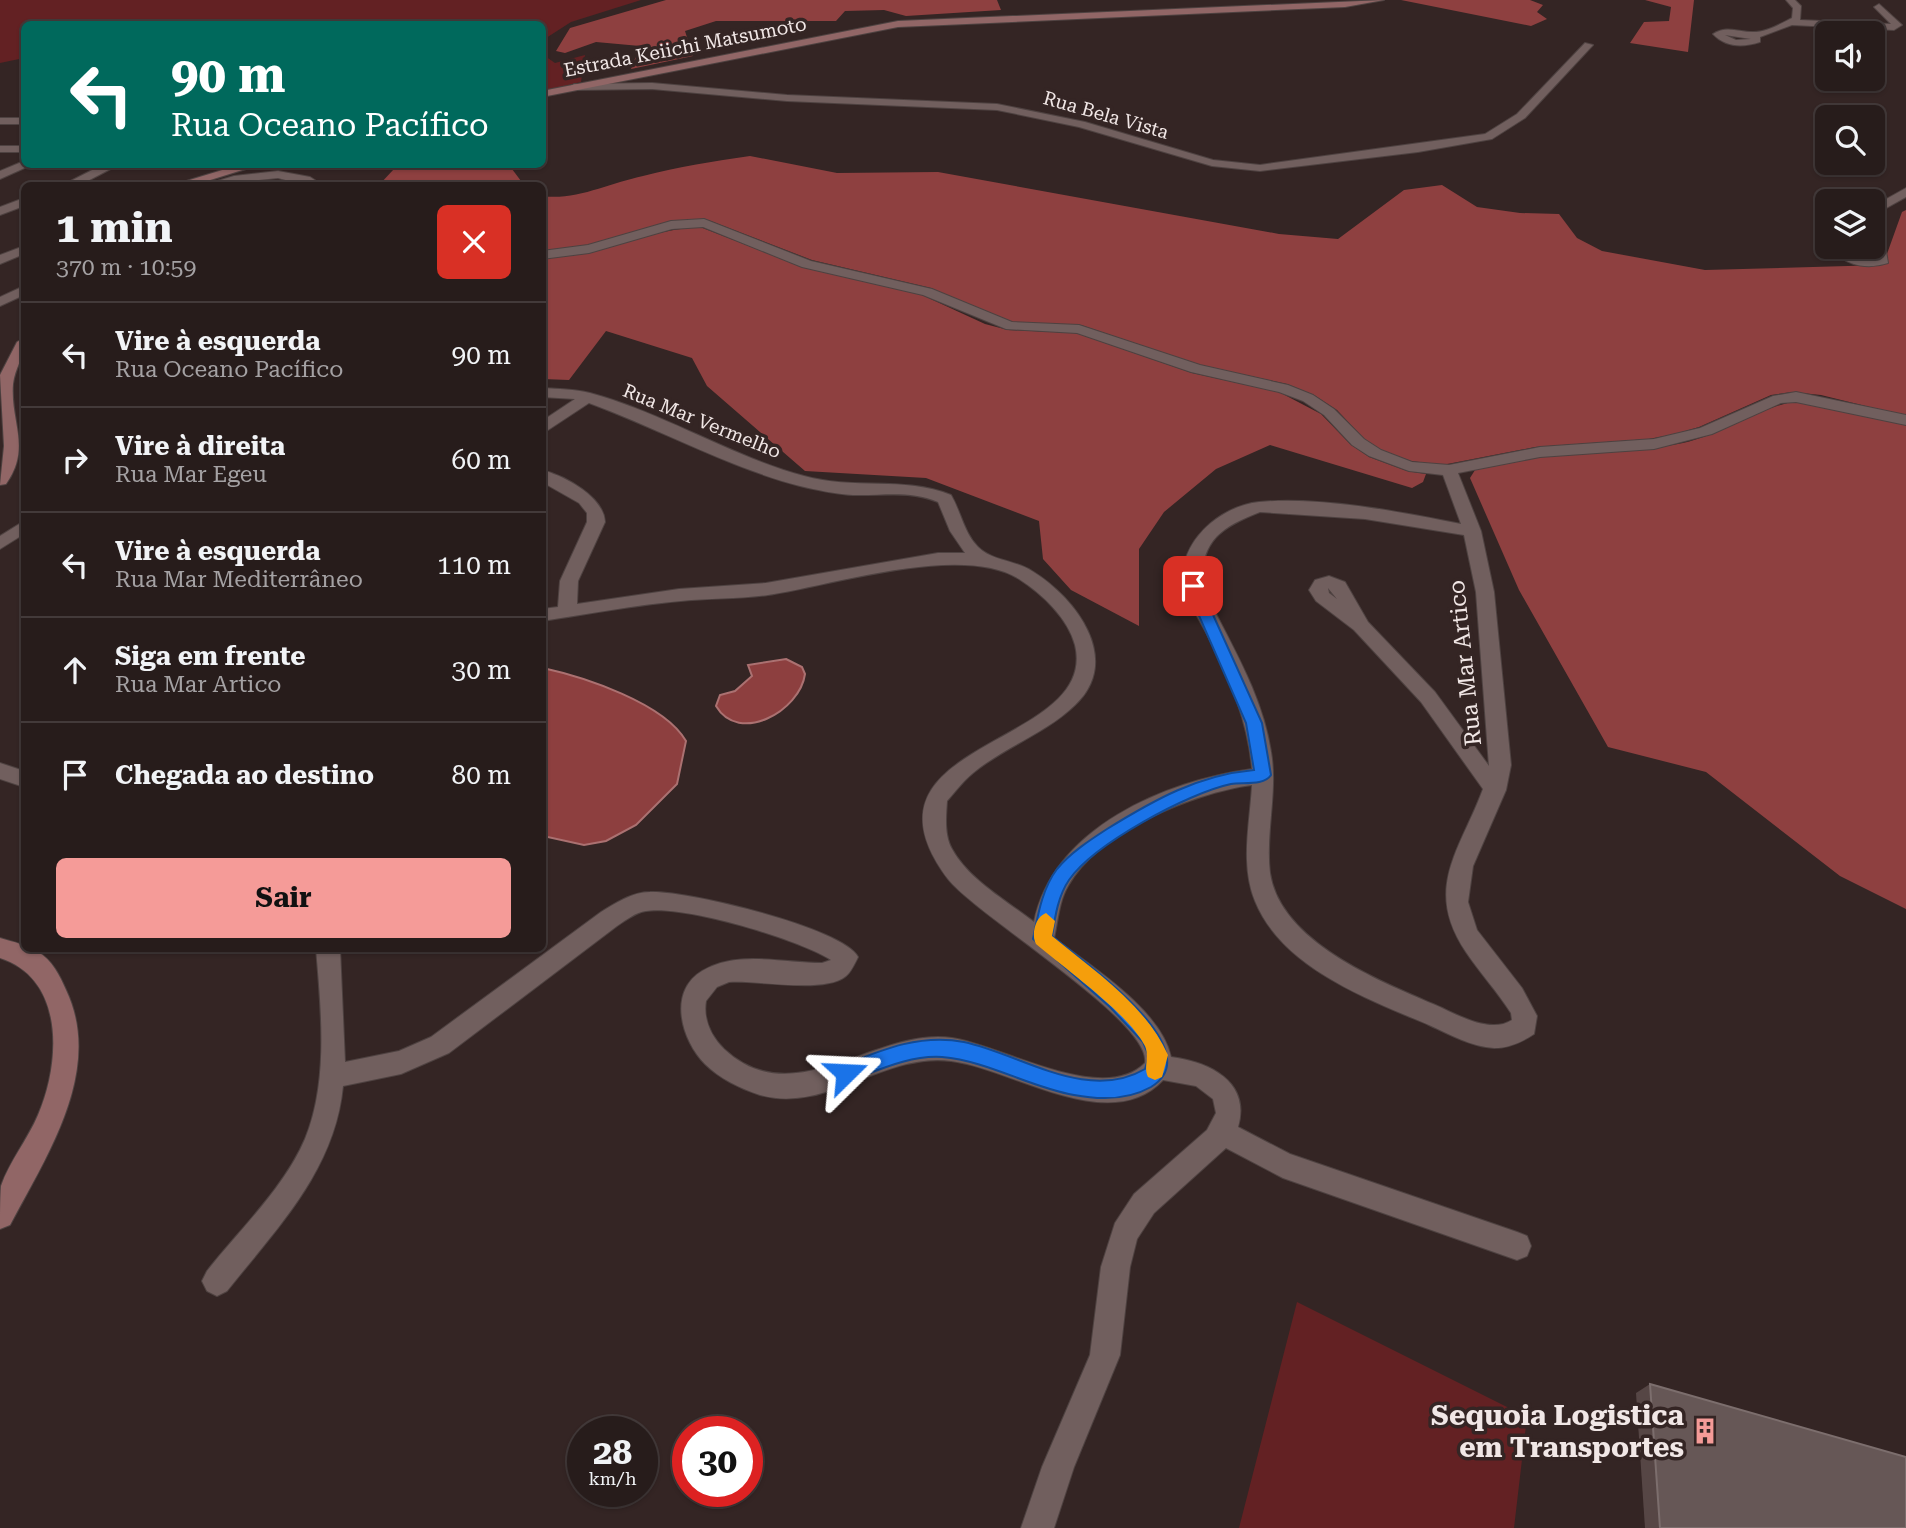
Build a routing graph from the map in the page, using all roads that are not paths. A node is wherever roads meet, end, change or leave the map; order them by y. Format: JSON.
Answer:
{"nodes":[{"id":1,"x":1379,"y":0,"type":"edge"},
{"id":2,"x":1790,"y":0,"type":"edge"},
{"id":3,"x":1879,"y":7,"type":"dead end"},
{"id":4,"x":1791,"y":22,"type":"junction"},
{"id":5,"x":1752,"y":35,"type":"dead end"},
{"id":6,"x":1588,"y":45,"type":"dead end"},
{"id":7,"x":574,"y":87,"type":"junction"},
{"id":8,"x":546,"y":93,"type":"edge"},
{"id":9,"x":0,"y":121,"type":"edge"},
{"id":10,"x":21,"y":121,"type":"edge"},
{"id":11,"x":0,"y":149,"type":"edge"},
{"id":12,"x":21,"y":149,"type":"edge"},
{"id":13,"x":21,"y":166,"type":"edge"},
{"id":14,"x":106,"y":168,"type":"edge"},
{"id":15,"x":242,"y":168,"type":"edge"},
{"id":16,"x":0,"y":175,"type":"edge"},
{"id":17,"x":76,"y":182,"type":"edge"},
{"id":18,"x":191,"y":182,"type":"edge"},
{"id":19,"x":232,"y":182,"type":"edge"},
{"id":20,"x":309,"y":182,"type":"edge"},
{"id":21,"x":1906,"y":192,"type":"edge"},
{"id":22,"x":21,"y":203,"type":"edge"},
{"id":23,"x":1885,"y":204,"type":"edge"},
{"id":24,"x":0,"y":211,"type":"edge"},
{"id":25,"x":21,"y":251,"type":"edge"},
{"id":26,"x":546,"y":254,"type":"edge"},
{"id":27,"x":1852,"y":259,"type":"edge"},
{"id":28,"x":1883,"y":259,"type":"edge"},
{"id":29,"x":0,"y":260,"type":"edge"},
{"id":30,"x":21,"y":292,"type":"edge"},
{"id":31,"x":0,"y":302,"type":"edge"},
{"id":32,"x":21,"y":347,"type":"edge"},
{"id":33,"x":546,"y":392,"type":"edge"},
{"id":34,"x":588,"y":397,"type":"junction"},
{"id":35,"x":1906,"y":420,"type":"edge"},
{"id":36,"x":546,"y":426,"type":"edge"},
{"id":37,"x":1449,"y":470,"type":"junction"},
{"id":38,"x":546,"y":477,"type":"edge"},
{"id":39,"x":0,"y":480,"type":"edge"},
{"id":40,"x":21,"y":528,"type":"edge"},
{"id":41,"x":1472,"y":531,"type":"junction"},
{"id":42,"x":0,"y":544,"type":"edge"},
{"id":43,"x":982,"y":559,"type":"junction"},
{"id":44,"x":1342,"y":591,"type":"dead end"},
{"id":45,"x":567,"y":612,"type":"junction"},
{"id":46,"x":546,"y":615,"type":"edge"},
{"id":47,"x":0,"y":771,"type":"edge"},
{"id":48,"x":1263,"y":775,"type":"junction"},
{"id":49,"x":21,"y":778,"type":"edge"},
{"id":50,"x":1495,"y":790,"type":"junction"},
{"id":51,"x":1042,"y":939,"type":"junction"},
{"id":52,"x":0,"y":948,"type":"edge"},
{"id":53,"x":328,"y":952,"type":"edge"},
{"id":54,"x":1157,"y":1068,"type":"junction"},
{"id":55,"x":331,"y":1077,"type":"junction"},
{"id":56,"x":1224,"y":1133,"type":"junction"},
{"id":57,"x":0,"y":1215,"type":"edge"},
{"id":58,"x":1517,"y":1246,"type":"dead end"},
{"id":59,"x":217,"y":1281,"type":"dead end"},
{"id":60,"x":1038,"y":1528,"type":"edge"}],
"edges":[{"from":1,"to":7,"type":"main road","name":"Estrada Keiichi Matsumoto"},
{"from":2,"to":4,"type":"street"},
{"from":3,"to":4,"type":"street"},
{"from":4,"to":5,"type":"street"},
{"from":6,"to":7,"type":"street","name":"Rua Bela Vista"},
{"from":7,"to":8,"type":"main road","name":"Estrada Keiichi Matsumoto"},
{"from":9,"to":10,"type":"street"},
{"from":11,"to":12,"type":"street"},
{"from":13,"to":16,"type":"street"},
{"from":14,"to":17,"type":"street"},
{"from":15,"to":18,"type":"main road"},
{"from":19,"to":20,"type":"street"},
{"from":21,"to":23,"type":"street"},
{"from":22,"to":24,"type":"street"},
{"from":25,"to":29,"type":"street"},
{"from":26,"to":37,"type":"street"},
{"from":27,"to":28,"type":"street"},
{"from":30,"to":31,"type":"street"},
{"from":32,"to":39,"type":"main road"},
{"from":33,"to":34,"type":"street","name":"Rua Mar Vermelho"},
{"from":34,"to":36,"type":"street"},
{"from":34,"to":43,"type":"street","name":"Rua Mar Vermelho"},
{"from":35,"to":37,"type":"street"},
{"from":37,"to":41,"type":"street","name":"Rua Mar Artico"},
{"from":38,"to":45,"type":"street"},
{"from":40,"to":42,"type":"street"},
{"from":41,"to":48,"type":"street"},
{"from":41,"to":50,"type":"street","name":"Rua Mar Artico"},
{"from":43,"to":45,"type":"street"},
{"from":43,"to":51,"type":"street"},
{"from":44,"to":50,"type":"street"},
{"from":45,"to":46,"type":"street"},
{"from":47,"to":49,"type":"street"},
{"from":48,"to":50,"type":"street","name":"Rua Mar Artico"},
{"from":48,"to":51,"type":"street"},
{"from":51,"to":54,"type":"street"},
{"from":52,"to":57,"type":"main road"},
{"from":53,"to":55,"type":"street"},
{"from":54,"to":55,"type":"street"},
{"from":54,"to":56,"type":"street"},
{"from":55,"to":59,"type":"street"},
{"from":56,"to":58,"type":"street"},
{"from":56,"to":60,"type":"street"}]}
